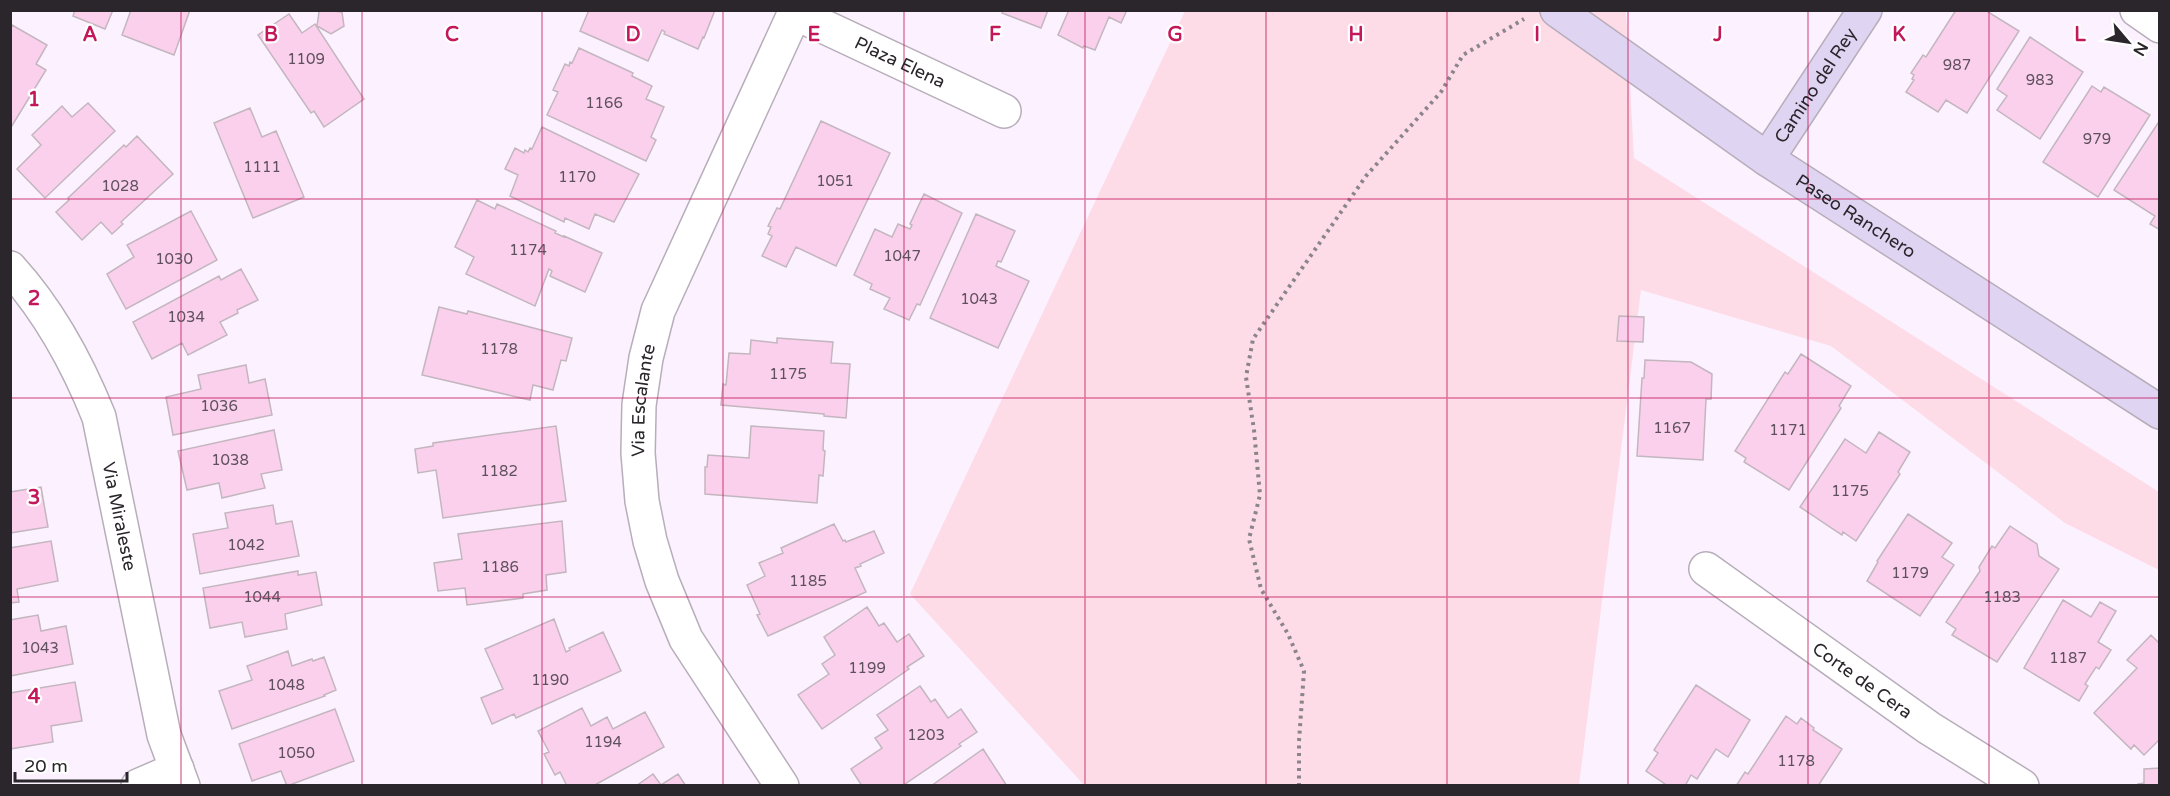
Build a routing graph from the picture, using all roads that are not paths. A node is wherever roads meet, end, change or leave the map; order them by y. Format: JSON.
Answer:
{"nodes":[{"id":1,"x":1865,"y":10,"type":"edge"},
{"id":2,"x":2137,"y":10,"type":"edge"},
{"id":3,"x":795,"y":12,"type":"edge"},
{"id":4,"x":1542,"y":13,"type":"edge"},
{"id":5,"x":2160,"y":26,"type":"edge"},
{"id":6,"x":1004,"y":111,"type":"dead end"},
{"id":7,"x":1767,"y":159,"type":"junction"},
{"id":8,"x":10,"y":268,"type":"edge"},
{"id":9,"x":2160,"y":412,"type":"edge"},
{"id":10,"x":1706,"y":569,"type":"dead end"},
{"id":11,"x":180,"y":777,"type":"edge"},
{"id":12,"x":138,"y":786,"type":"edge"},
{"id":13,"x":782,"y":786,"type":"edge"},
{"id":14,"x":2022,"y":786,"type":"edge"}],
"edges":[{"from":1,"to":7,"type":"main road","name":"Camino del Rey"},
{"from":2,"to":5,"type":"street"},
{"from":3,"to":6,"type":"street","name":"Plaza Elena"},
{"from":3,"to":13,"type":"street","name":"Via Escalante"},
{"from":4,"to":7,"type":"main road","name":"Paseo Ranchero"},
{"from":7,"to":9,"type":"main road","name":"Paseo Ranchero"},
{"from":8,"to":11,"type":"street","name":"Via Miraleste"},
{"from":10,"to":14,"type":"street","name":"Corte de Cera"},
{"from":11,"to":12,"type":"street"}]}
